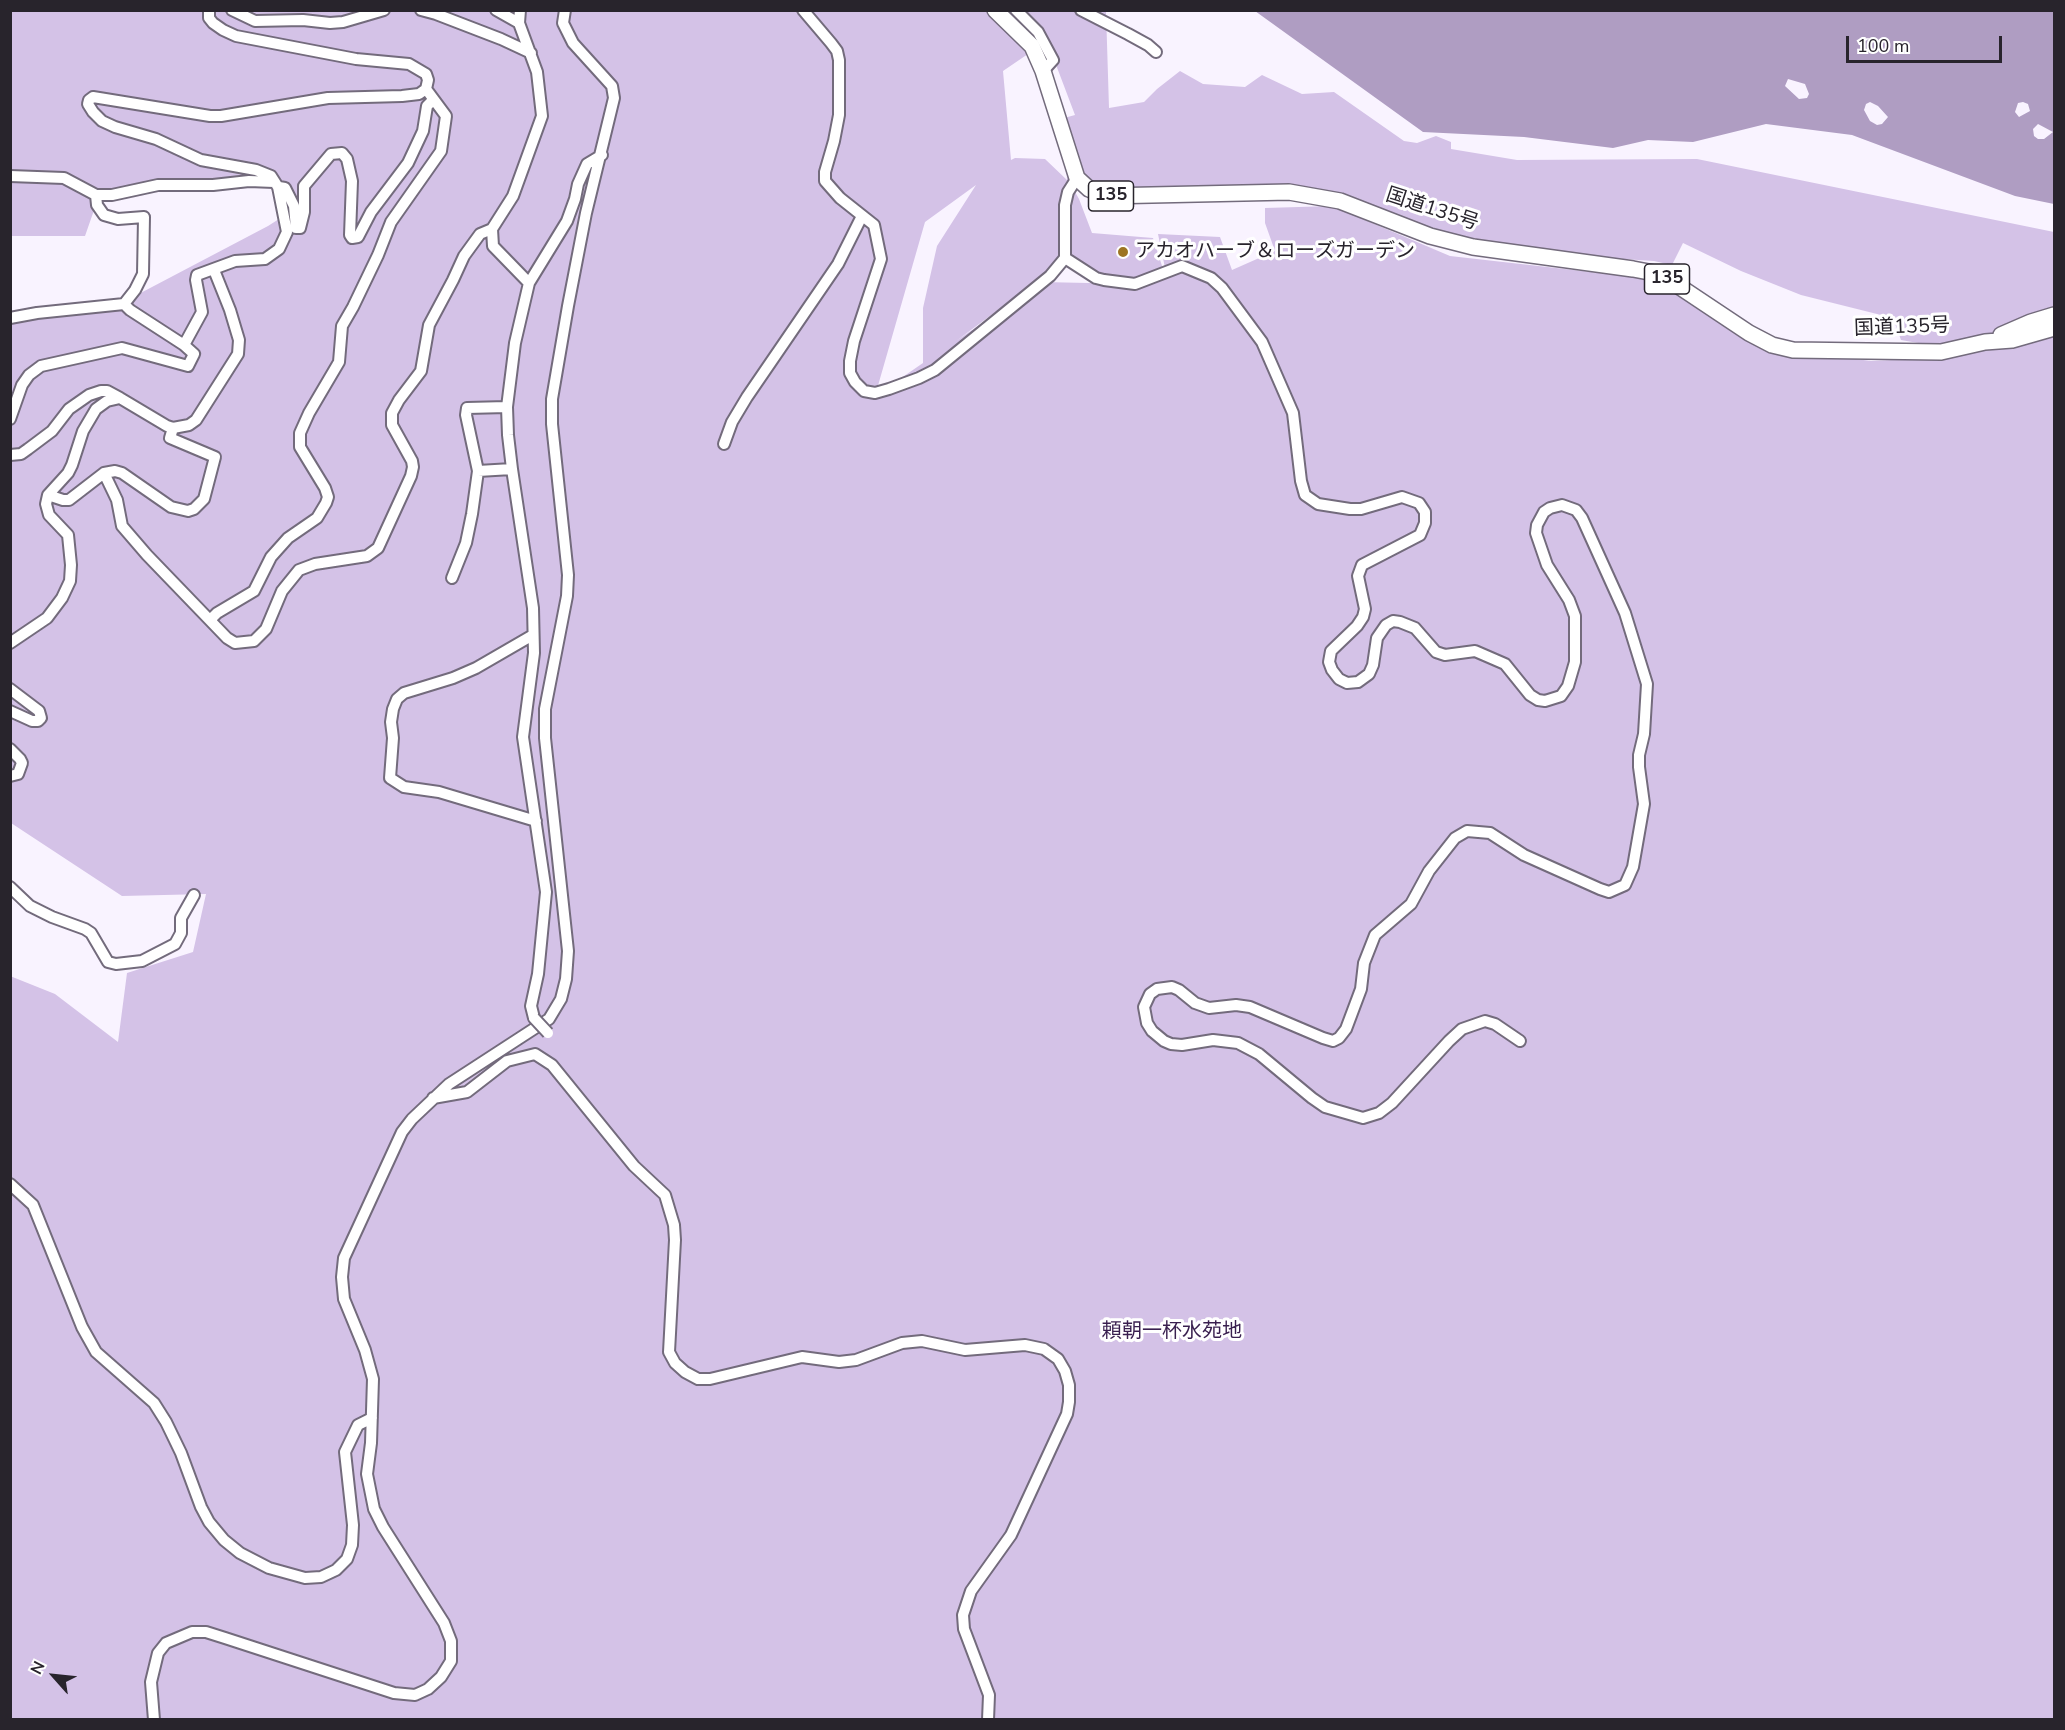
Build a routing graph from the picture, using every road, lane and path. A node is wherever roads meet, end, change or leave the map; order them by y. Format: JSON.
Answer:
{"nodes":[{"id":1,"x":209,"y":10,"type":"edge"},
{"id":2,"x":232,"y":10,"type":"edge"},
{"id":3,"x":384,"y":10,"type":"edge"},
{"id":4,"x":421,"y":10,"type":"edge"},
{"id":5,"x":496,"y":10,"type":"edge"},
{"id":6,"x":520,"y":10,"type":"edge"},
{"id":7,"x":565,"y":10,"type":"edge"},
{"id":8,"x":803,"y":10,"type":"edge"},
{"id":9,"x":995,"y":10,"type":"edge"},
{"id":10,"x":1016,"y":10,"type":"edge"},
{"id":11,"x":1081,"y":10,"type":"edge"},
{"id":12,"x":519,"y":23,"type":"junction"},
{"id":13,"x":1156,"y":52,"type":"dead end"},
{"id":14,"x":531,"y":53,"type":"junction"},
{"id":15,"x":1043,"y":71,"type":"junction"},
{"id":16,"x":426,"y":89,"type":"junction"},
{"id":17,"x":433,"y":100,"type":"junction"},
{"id":18,"x":602,"y":155,"type":"junction"},
{"id":19,"x":10,"y":176,"type":"edge"},
{"id":20,"x":1077,"y":178,"type":"junction"},
{"id":21,"x":277,"y":184,"type":"junction"},
{"id":22,"x":96,"y":195,"type":"junction"},
{"id":23,"x":862,"y":216,"type":"junction"},
{"id":24,"x":492,"y":229,"type":"junction"},
{"id":25,"x":1065,"y":258,"type":"junction"},
{"id":26,"x":214,"y":270,"type":"junction"},
{"id":27,"x":529,"y":283,"type":"junction"},
{"id":28,"x":124,"y":304,"type":"junction"},
{"id":29,"x":2055,"y":315,"type":"edge"},
{"id":30,"x":10,"y":318,"type":"edge"},
{"id":31,"x":2055,"y":328,"type":"edge"},
{"id":32,"x":1985,"y":342,"type":"junction"},
{"id":33,"x":184,"y":345,"type":"junction"},
{"id":34,"x":120,"y":398,"type":"junction"},
{"id":35,"x":507,"y":407,"type":"junction"},
{"id":36,"x":10,"y":419,"type":"edge"},
{"id":37,"x":173,"y":428,"type":"junction"},
{"id":38,"x":724,"y":444,"type":"dead end"},
{"id":39,"x":10,"y":454,"type":"edge"},
{"id":40,"x":512,"y":469,"type":"junction"},
{"id":41,"x":478,"y":471,"type":"junction"},
{"id":42,"x":104,"y":473,"type":"junction"},
{"id":43,"x":48,"y":495,"type":"junction"},
{"id":44,"x":452,"y":578,"type":"dead end"},
{"id":45,"x":210,"y":620,"type":"junction"},
{"id":46,"x":533,"y":635,"type":"junction"},
{"id":47,"x":10,"y":643,"type":"edge"},
{"id":48,"x":10,"y":689,"type":"edge"},
{"id":49,"x":10,"y":711,"type":"edge"},
{"id":50,"x":10,"y":749,"type":"edge"},
{"id":51,"x":10,"y":776,"type":"edge"},
{"id":52,"x":536,"y":821,"type":"junction"},
{"id":53,"x":10,"y":887,"type":"edge"},
{"id":54,"x":194,"y":895,"type":"dead end"},
{"id":55,"x":548,"y":1033,"type":"dead end"},
{"id":56,"x":1520,"y":1041,"type":"dead end"},
{"id":57,"x":433,"y":1098,"type":"junction"},
{"id":58,"x":10,"y":1184,"type":"edge"},
{"id":59,"x":372,"y":1418,"type":"junction"},
{"id":60,"x":154,"y":1719,"type":"edge"},
{"id":61,"x":988,"y":1719,"type":"edge"}],
"edges":[{"from":1,"to":16,"type":"street"},
{"from":2,"to":3,"type":"street"},
{"from":4,"to":14,"type":"street"},
{"from":5,"to":12,"type":"street"},
{"from":6,"to":12,"type":"street"},
{"from":7,"to":18,"type":"street"},
{"from":8,"to":23,"type":"street"},
{"from":9,"to":15,"type":"highway","number":"135"},
{"from":10,"to":15,"type":"street"},
{"from":11,"to":13,"type":"street"},
{"from":12,"to":14,"type":"street"},
{"from":14,"to":24,"type":"street"},
{"from":15,"to":20,"type":"highway","number":"135"},
{"from":16,"to":17,"type":"street"},
{"from":16,"to":21,"type":"street"},
{"from":17,"to":21,"type":"street"},
{"from":17,"to":45,"type":"street"},
{"from":18,"to":27,"type":"street"},
{"from":18,"to":57,"type":"street"},
{"from":19,"to":22,"type":"street"},
{"from":20,"to":25,"type":"street"},
{"from":20,"to":32,"type":"highway","name":"国道135号","number":"135"},
{"from":21,"to":22,"type":"street"},
{"from":21,"to":26,"type":"street"},
{"from":22,"to":28,"type":"street"},
{"from":23,"to":25,"type":"street"},
{"from":23,"to":38,"type":"street"},
{"from":24,"to":27,"type":"street"},
{"from":24,"to":45,"type":"street"},
{"from":25,"to":56,"type":"street"},
{"from":26,"to":33,"type":"street"},
{"from":26,"to":37,"type":"street"},
{"from":27,"to":35,"type":"street"},
{"from":28,"to":30,"type":"street"},
{"from":28,"to":33,"type":"street"},
{"from":29,"to":32,"type":"highway","name":"国道135号","number":"135"},
{"from":31,"to":32,"type":"highway","name":"国道135号","number":"135"},
{"from":33,"to":36,"type":"street"},
{"from":34,"to":37,"type":"street"},
{"from":34,"to":39,"type":"street"},
{"from":34,"to":43,"type":"street"},
{"from":35,"to":40,"type":"street"},
{"from":35,"to":41,"type":"street"},
{"from":37,"to":42,"type":"street"},
{"from":40,"to":41,"type":"street"},
{"from":40,"to":46,"type":"street"},
{"from":41,"to":44,"type":"street"},
{"from":42,"to":43,"type":"street"},
{"from":42,"to":45,"type":"street"},
{"from":43,"to":47,"type":"street"},
{"from":46,"to":52,"type":"street"},
{"from":46,"to":52,"type":"street"},
{"from":48,"to":49,"type":"street"},
{"from":50,"to":51,"type":"street"},
{"from":52,"to":55,"type":"street","bridge":true},
{"from":53,"to":54,"type":"street"},
{"from":57,"to":59,"type":"street"},
{"from":57,"to":61,"type":"street"},
{"from":58,"to":59,"type":"street"},
{"from":59,"to":60,"type":"street"}]}
